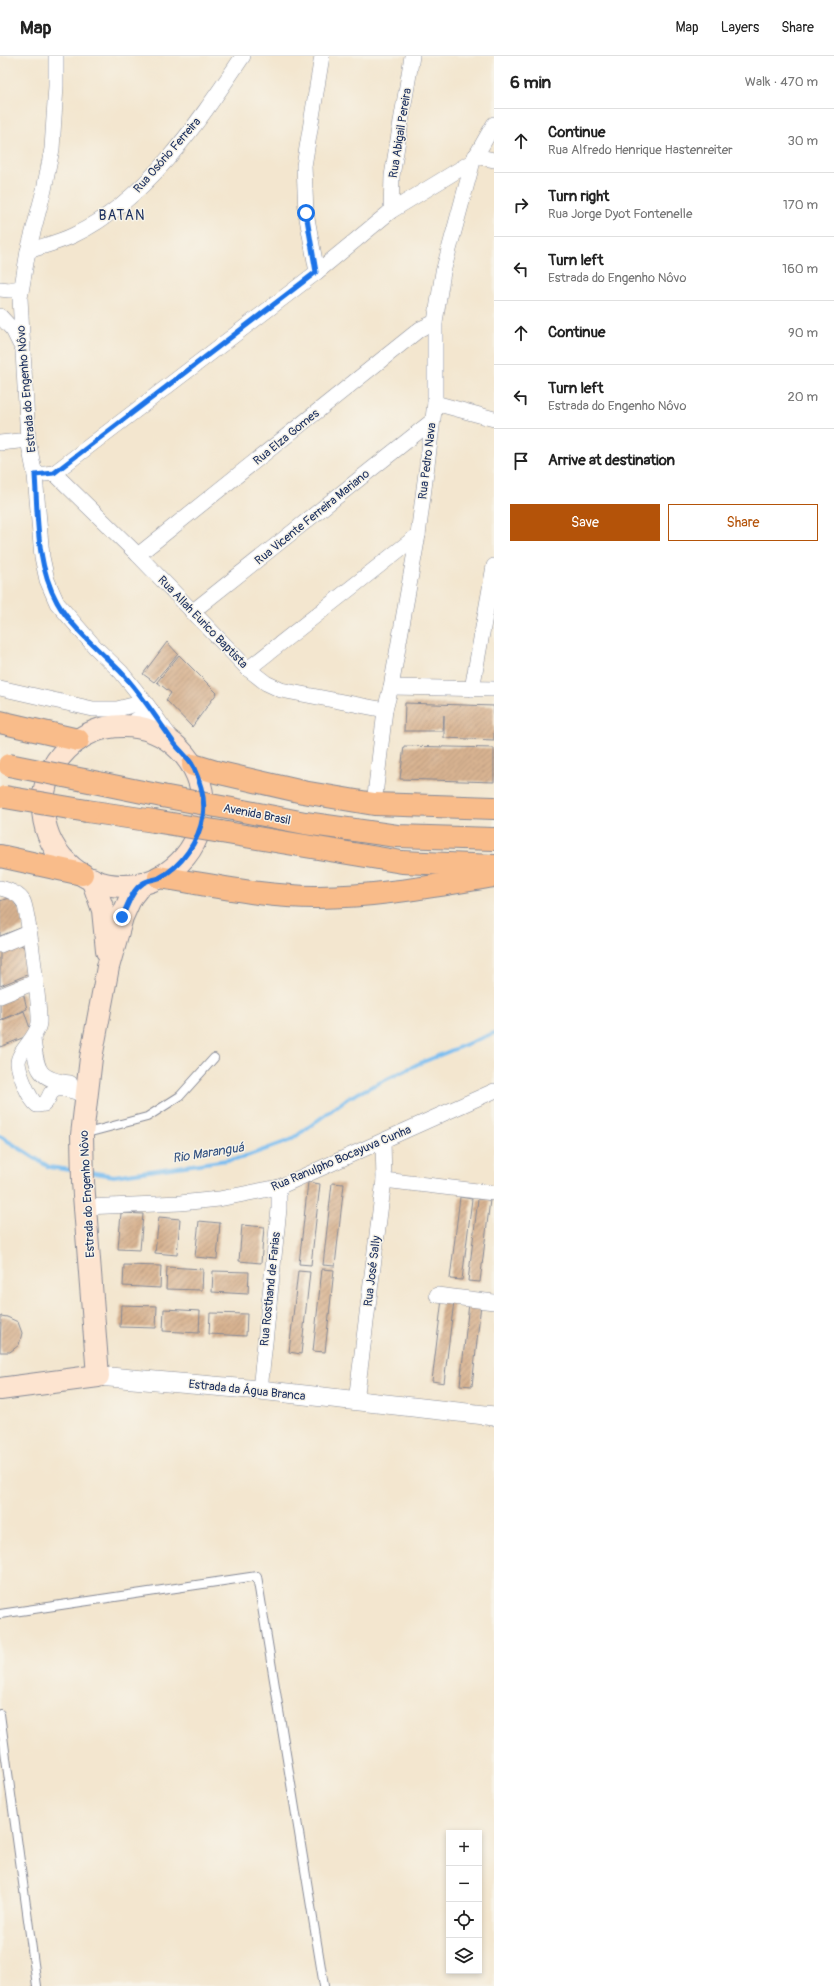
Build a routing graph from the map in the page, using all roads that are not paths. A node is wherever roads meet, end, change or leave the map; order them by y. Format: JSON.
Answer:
{"nodes":[{"id":1,"x":56,"y":56,"type":"edge"},
{"id":2,"x":243,"y":56,"type":"edge"},
{"id":3,"x":322,"y":56,"type":"edge"},
{"id":4,"x":412,"y":56,"type":"edge"},
{"id":5,"x":494,"y":124,"type":"edge"},
{"id":6,"x":474,"y":159,"type":"junction"},
{"id":7,"x":494,"y":160,"type":"edge"},
{"id":8,"x":391,"y":211,"type":"junction"},
{"id":9,"x":28,"y":251,"type":"junction"},
{"id":10,"x":316,"y":272,"type":"junction"},
{"id":11,"x":20,"y":288,"type":"junction"},
{"id":12,"x":0,"y":289,"type":"edge"},
{"id":13,"x":0,"y":316,"type":"edge"},
{"id":14,"x":435,"y":322,"type":"junction"},
{"id":15,"x":23,"y":348,"type":"junction"},
{"id":16,"x":435,"y":403,"type":"junction"},
{"id":17,"x":494,"y":419,"type":"edge"},
{"id":18,"x":432,"y":421,"type":"junction"},
{"id":19,"x":28,"y":440,"type":"junction"},
{"id":20,"x":0,"y":443,"type":"edge"},
{"id":21,"x":54,"y":473,"type":"junction"},
{"id":22,"x":35,"y":475,"type":"junction"},
{"id":23,"x":418,"y":535,"type":"junction"},
{"id":24,"x":138,"y":555,"type":"junction"},
{"id":25,"x":494,"y":566,"type":"edge"},
{"id":26,"x":192,"y":612,"type":"junction"},
{"id":27,"x":248,"y":669,"type":"junction"},
{"id":28,"x":391,"y":687,"type":"junction"},
{"id":29,"x":0,"y":688,"type":"edge"},
{"id":30,"x":472,"y":689,"type":"junction"},
{"id":31,"x":494,"y":689,"type":"edge"},
{"id":32,"x":148,"y":706,"type":"junction"},
{"id":33,"x":385,"y":710,"type":"junction"},
{"id":34,"x":0,"y":722,"type":"edge"},
{"id":35,"x":128,"y":726,"type":"junction"},
{"id":36,"x":78,"y":740,"type":"junction"},
{"id":37,"x":176,"y":745,"type":"junction"},
{"id":38,"x":5,"y":765,"type":"edge"},
{"id":39,"x":193,"y":765,"type":"junction"},
{"id":40,"x":2,"y":796,"type":"edge"},
{"id":41,"x":374,"y":804,"type":"junction"},
{"id":42,"x":494,"y":808,"type":"edge"},
{"id":43,"x":494,"y":839,"type":"edge"},
{"id":44,"x":0,"y":856,"type":"edge"},
{"id":45,"x":494,"y":866,"type":"edge"},
{"id":46,"x":494,"y":876,"type":"edge"},
{"id":47,"x":87,"y":877,"type":"junction"},
{"id":48,"x":150,"y":880,"type":"junction"},
{"id":49,"x":1,"y":889,"type":"edge"},
{"id":50,"x":29,"y":933,"type":"junction"},
{"id":51,"x":0,"y":945,"type":"edge"},
{"id":52,"x":108,"y":966,"type":"junction"},
{"id":53,"x":35,"y":982,"type":"junction"},
{"id":54,"x":0,"y":996,"type":"edge"},
{"id":55,"x":33,"y":1039,"type":"junction"},
{"id":56,"x":214,"y":1058,"type":"dead end"},
{"id":57,"x":87,"y":1090,"type":"junction"},
{"id":58,"x":494,"y":1091,"type":"edge"},
{"id":59,"x":82,"y":1135,"type":"junction"},
{"id":60,"x":383,"y":1141,"type":"junction"},
{"id":61,"x":384,"y":1180,"type":"junction"},
{"id":62,"x":279,"y":1187,"type":"junction"},
{"id":63,"x":494,"y":1193,"type":"edge"},
{"id":64,"x":85,"y":1207,"type":"junction"},
{"id":65,"x":437,"y":1295,"type":"dead end"},
{"id":66,"x":494,"y":1302,"type":"edge"},
{"id":67,"x":98,"y":1376,"type":"junction"},
{"id":68,"x":0,"y":1389,"type":"edge"},
{"id":69,"x":260,"y":1390,"type":"junction"},
{"id":70,"x":356,"y":1401,"type":"junction"},
{"id":71,"x":494,"y":1416,"type":"edge"},
{"id":72,"x":0,"y":1614,"type":"edge"},
{"id":73,"x":0,"y":1714,"type":"edge"},
{"id":74,"x":37,"y":1986,"type":"edge"},
{"id":75,"x":324,"y":1986,"type":"edge"}],
"edges":[{"from":1,"to":9,"type":"street","name":"Estrada do Engenho Nôvo"},
{"from":2,"to":9,"type":"street","name":"Rua Osório Ferreira"},
{"from":3,"to":10,"type":"street"},
{"from":4,"to":8,"type":"street","name":"Rua Abigail Pereira"},
{"from":5,"to":6,"type":"street","name":"Rua Pedro Nava"},
{"from":6,"to":7,"type":"street"},
{"from":6,"to":8,"type":"street"},
{"from":6,"to":14,"type":"street","name":"Rua Pedro Nava"},
{"from":8,"to":10,"type":"street"},
{"from":9,"to":11,"type":"street","name":"Estrada do Engenho Nôvo"},
{"from":10,"to":21,"type":"street"},
{"from":11,"to":12,"type":"street"},
{"from":11,"to":15,"type":"street","name":"Estrada do Engenho Nôvo"},
{"from":13,"to":15,"type":"street"},
{"from":14,"to":16,"type":"street","name":"Rua Pedro Nava"},
{"from":14,"to":24,"type":"street","name":"Rua Elza Gomes"},
{"from":15,"to":19,"type":"street","name":"Estrada do Engenho Nôvo"},
{"from":16,"to":17,"type":"street"},
{"from":16,"to":18,"type":"street","name":"Rua Pedro Nava"},
{"from":18,"to":23,"type":"street","name":"Rua Pedro Nava"},
{"from":18,"to":26,"type":"street","name":"Rua Vicente Ferreira Mariano"},
{"from":19,"to":20,"type":"street"},
{"from":19,"to":22,"type":"street","name":"Estrada do Engenho Nôvo"},
{"from":21,"to":22,"type":"street"},
{"from":21,"to":24,"type":"street","name":"Rua Allah Eurico Baptista"},
{"from":22,"to":32,"type":"street","name":"Estrada do Engenho Nôvo"},
{"from":23,"to":27,"type":"street"},
{"from":23,"to":28,"type":"street","name":"Rua Pedro Nava"},
{"from":24,"to":26,"type":"street","name":"Rua Allah Eurico Baptista"},
{"from":25,"to":30,"type":"street"},
{"from":26,"to":27,"type":"street","name":"Rua Allah Eurico Baptista"},
{"from":27,"to":33,"type":"street","name":"Rua Allah Eurico Baptista"},
{"from":28,"to":30,"type":"street"},
{"from":28,"to":33,"type":"street","name":"Rua Pedro Nava"},
{"from":29,"to":32,"type":"street"},
{"from":30,"to":31,"type":"street"},
{"from":32,"to":35,"type":"street"},
{"from":32,"to":37,"type":"street","name":"Estrada do Engenho Nôvo"},
{"from":33,"to":41,"type":"street","name":"Rua Pedro Nava"},
{"from":34,"to":36,"type":"highway"},
{"from":35,"to":36,"type":"main road"},
{"from":35,"to":37,"type":"main road"},
{"from":36,"to":47,"type":"main road"},
{"from":37,"to":39,"type":"main road"},
{"from":38,"to":43,"type":"highway","name":"Avenida Brasil","bridge":true},
{"from":39,"to":41,"type":"highway"},
{"from":39,"to":48,"type":"main road"},
{"from":40,"to":45,"type":"highway","name":"Avenida Brasil","bridge":true},
{"from":41,"to":42,"type":"highway"},
{"from":44,"to":47,"type":"highway"},
{"from":46,"to":48,"type":"highway"},
{"from":47,"to":48,"type":"main road"},
{"from":47,"to":52,"type":"main road","name":"Estrada do Engenho Nôvo"},
{"from":48,"to":52,"type":"main road","name":"Estrada do Engenho Nôvo"},
{"from":49,"to":50,"type":"street"},
{"from":50,"to":51,"type":"street"},
{"from":50,"to":53,"type":"street"},
{"from":52,"to":57,"type":"main road","name":"Estrada do Engenho Nôvo"},
{"from":53,"to":54,"type":"street"},
{"from":53,"to":55,"type":"street"},
{"from":55,"to":57,"type":"street"},
{"from":55,"to":57,"type":"street"},
{"from":56,"to":59,"type":"lane"},
{"from":57,"to":59,"type":"main road","name":"Estrada do Engenho Nôvo"},
{"from":58,"to":60,"type":"street","name":"Rua Ranulpho Bocayuva Cunha"},
{"from":59,"to":64,"type":"main road","name":"Estrada do Engenho Nôvo"},
{"from":60,"to":61,"type":"street","name":"Rua José Sally"},
{"from":60,"to":62,"type":"street","name":"Rua Ranulpho Bocayuva Cunha"},
{"from":61,"to":63,"type":"street"},
{"from":61,"to":70,"type":"street","name":"Rua José Sally"},
{"from":62,"to":64,"type":"street","name":"Rua Ranulpho Bocayuva Cunha"},
{"from":62,"to":69,"type":"street","name":"Rua Rosthand de Farias"},
{"from":64,"to":67,"type":"main road","name":"Estrada do Engenho Nôvo"},
{"from":65,"to":66,"type":"street"},
{"from":67,"to":68,"type":"main road","name":"Estrada da Água Branca"},
{"from":67,"to":69,"type":"street","name":"Estrada da Água Branca"},
{"from":69,"to":70,"type":"street","name":"Estrada da Água Branca"},
{"from":70,"to":71,"type":"street","name":"Estrada da Água Branca"},
{"from":72,"to":75,"type":"lane"},
{"from":73,"to":74,"type":"lane"}]}
